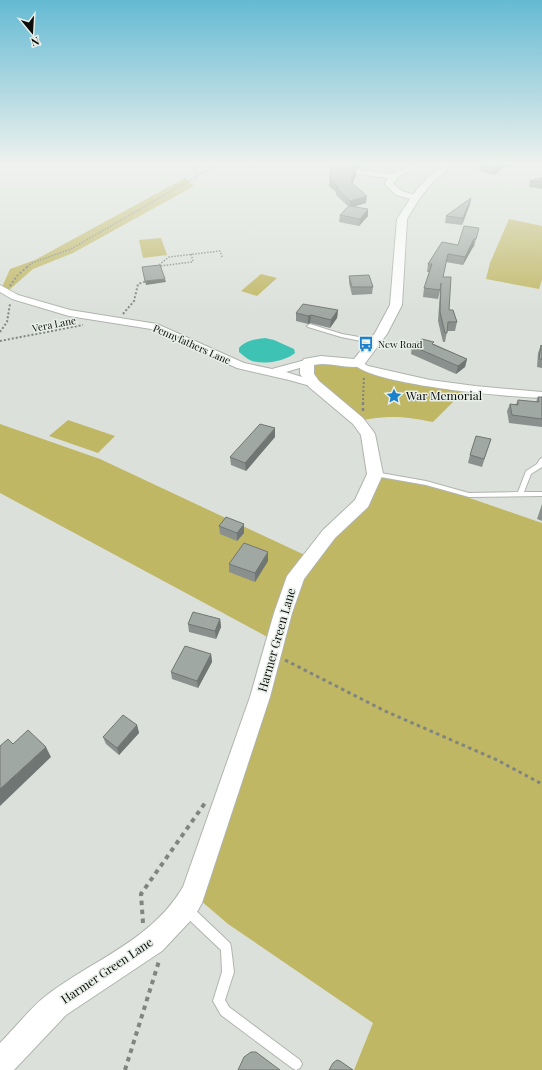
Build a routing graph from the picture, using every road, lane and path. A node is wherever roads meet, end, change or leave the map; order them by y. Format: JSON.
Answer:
{"nodes":[{"id":1,"x":131,"y":214,"type":"edge"},
{"id":2,"x":405,"y":214,"type":"edge"},
{"id":3,"x":191,"y":254,"type":"junction"},
{"id":4,"x":222,"y":257,"type":"dead end"},
{"id":5,"x":152,"y":278,"type":"edge"},
{"id":6,"x":3,"y":290,"type":"edge"},
{"id":7,"x":114,"y":320,"type":"junction"},
{"id":8,"x":310,"y":326,"type":"dead end"},
{"id":9,"x":0,"y":332,"type":"edge"},
{"id":10,"x":0,"y":341,"type":"edge"},
{"id":11,"x":376,"y":342,"type":"junction"},
{"id":12,"x":309,"y":362,"type":"junction"},
{"id":13,"x":361,"y":365,"type":"junction"},
{"id":14,"x":273,"y":373,"type":"junction"},
{"id":15,"x":314,"y":384,"type":"junction"},
{"id":16,"x":542,"y":396,"type":"edge"},
{"id":17,"x":363,"y":427,"type":"junction"},
{"id":18,"x":542,"y":460,"type":"edge"},
{"id":19,"x":375,"y":474,"type":"junction"},
{"id":20,"x":542,"y":494,"type":"edge"},
{"id":21,"x":520,"y":495,"type":"junction"},
{"id":22,"x":271,"y":654,"type":"junction"},
{"id":23,"x":542,"y":784,"type":"edge"},
{"id":24,"x":210,"y":796,"type":"dead end"},
{"id":25,"x":185,"y":908,"type":"junction"},
{"id":26,"x":149,"y":945,"type":"junction"},
{"id":27,"x":0,"y":1064,"type":"edge"},
{"id":28,"x":296,"y":1064,"type":"dead end"},
{"id":29,"x":125,"y":1070,"type":"edge"}],
"edges":[{"from":1,"to":6,"type":"path"},
{"from":2,"to":11,"type":"street"},
{"from":3,"to":3,"type":"path"},
{"from":3,"to":4,"type":"path"},
{"from":5,"to":7,"type":"path"},
{"from":6,"to":7,"type":"street","name":"Pennyfathers Lane"},
{"from":6,"to":9,"type":"path"},
{"from":7,"to":10,"type":"path","name":"Vera Lane"},
{"from":7,"to":14,"type":"street","name":"Pennyfathers Lane"},
{"from":8,"to":11,"type":"lane"},
{"from":11,"to":13,"type":"street"},
{"from":12,"to":13,"type":"street"},
{"from":12,"to":14,"type":"street"},
{"from":12,"to":15,"type":"street"},
{"from":13,"to":16,"type":"street"},
{"from":13,"to":17,"type":"path"},
{"from":14,"to":15,"type":"street","name":"Pennyfathers Lane"},
{"from":15,"to":17,"type":"street"},
{"from":17,"to":19,"type":"street"},
{"from":18,"to":21,"type":"lane"},
{"from":19,"to":21,"type":"lane"},
{"from":19,"to":22,"type":"street","name":"Harmer Green Lane"},
{"from":20,"to":21,"type":"lane"},
{"from":22,"to":23,"type":"path"},
{"from":22,"to":25,"type":"street","name":"Harmer Green Lane"},
{"from":24,"to":26,"type":"path"},
{"from":25,"to":26,"type":"street","name":"Harmer Green Lane"},
{"from":25,"to":28,"type":"lane"},
{"from":26,"to":27,"type":"street","name":"Harmer Green Lane"},
{"from":26,"to":29,"type":"path"}]}
